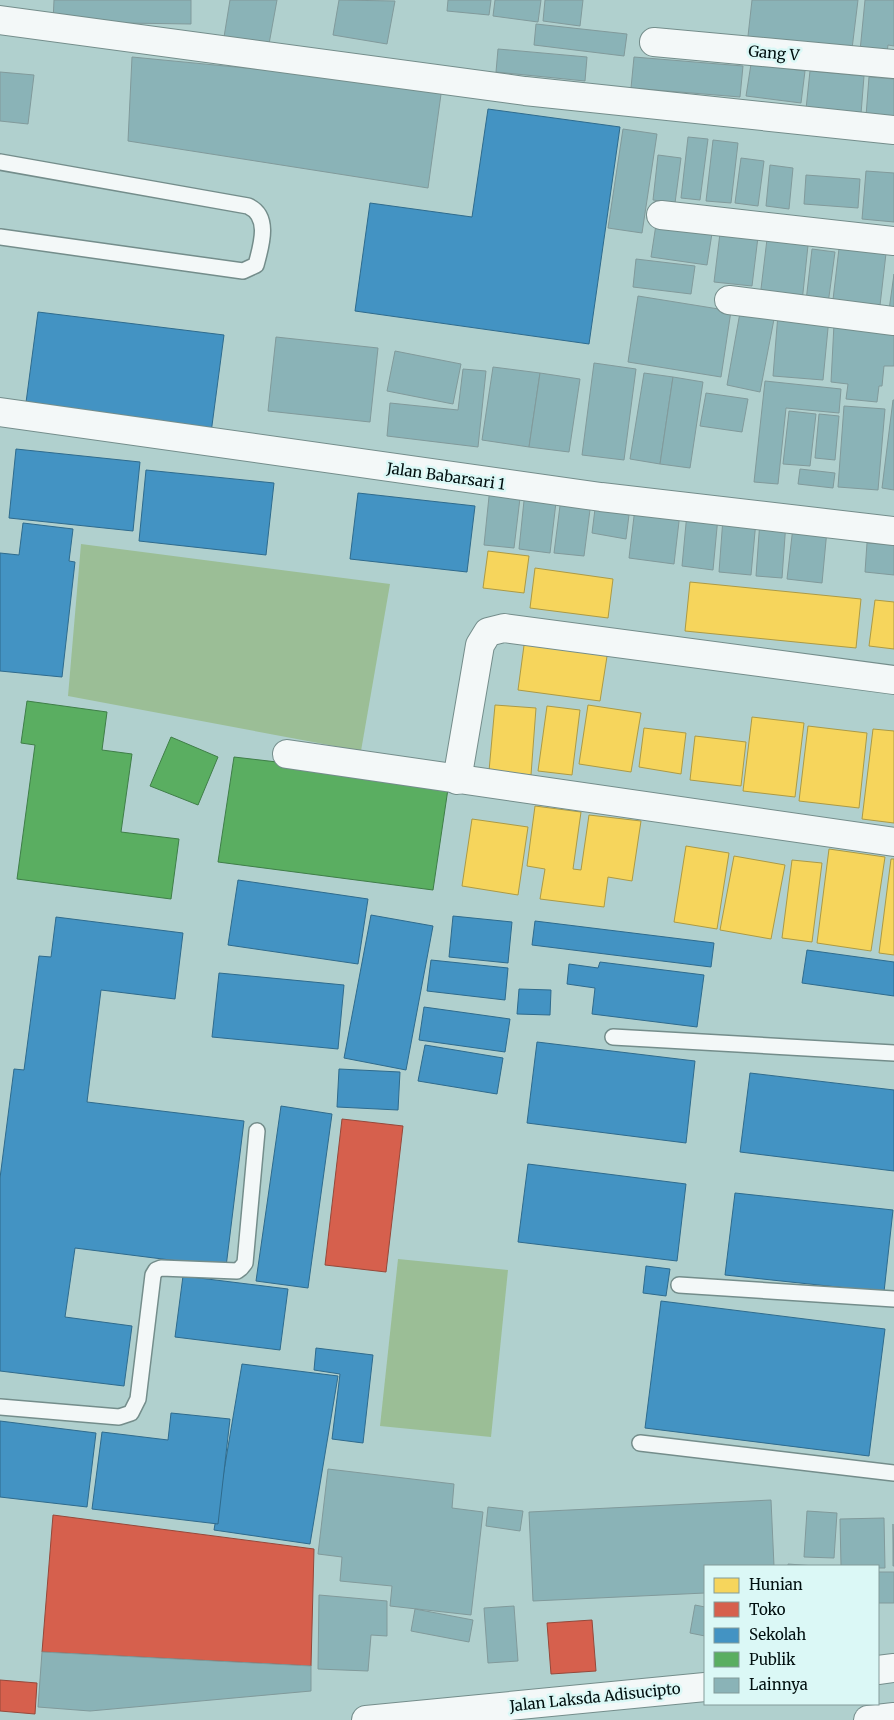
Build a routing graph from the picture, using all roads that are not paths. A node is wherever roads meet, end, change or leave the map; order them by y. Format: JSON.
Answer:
{"nodes":[{"id":1,"x":0,"y":20,"type":"edge"},
{"id":2,"x":654,"y":42,"type":"dead end"},
{"id":3,"x":894,"y":64,"type":"edge"},
{"id":4,"x":894,"y":130,"type":"edge"},
{"id":5,"x":0,"y":162,"type":"edge"},
{"id":6,"x":661,"y":215,"type":"dead end"},
{"id":7,"x":0,"y":237,"type":"edge"},
{"id":8,"x":894,"y":241,"type":"edge"},
{"id":9,"x":729,"y":300,"type":"dead end"},
{"id":10,"x":894,"y":321,"type":"edge"},
{"id":11,"x":0,"y":412,"type":"edge"},
{"id":12,"x":894,"y":531,"type":"edge"},
{"id":13,"x":894,"y":680,"type":"edge"},
{"id":14,"x":287,"y":754,"type":"dead end"},
{"id":15,"x":457,"y":780,"type":"junction"},
{"id":16,"x":894,"y":842,"type":"edge"},
{"id":17,"x":613,"y":1037,"type":"dead end"},
{"id":18,"x":894,"y":1053,"type":"edge"},
{"id":19,"x":257,"y":1132,"type":"dead end"},
{"id":20,"x":679,"y":1286,"type":"dead end"},
{"id":21,"x":894,"y":1299,"type":"edge"},
{"id":22,"x":0,"y":1407,"type":"edge"},
{"id":23,"x":640,"y":1443,"type":"dead end"},
{"id":24,"x":894,"y":1473,"type":"edge"},
{"id":25,"x":894,"y":1668,"type":"edge"},
{"id":26,"x":879,"y":1670,"type":"edge"},
{"id":27,"x":704,"y":1687,"type":"edge"},
{"id":28,"x":894,"y":1717,"type":"edge"},
{"id":29,"x":366,"y":1720,"type":"edge"},
{"id":30,"x":868,"y":1720,"type":"edge"}],
"edges":[{"from":1,"to":4,"type":"main road"},
{"from":2,"to":3,"type":"main road","name":"Gang V"},
{"from":5,"to":7,"type":"lane"},
{"from":6,"to":8,"type":"main road"},
{"from":9,"to":10,"type":"main road"},
{"from":11,"to":12,"type":"main road","name":"Jalan Babarsari 1"},
{"from":13,"to":15,"type":"main road"},
{"from":14,"to":15,"type":"main road"},
{"from":15,"to":16,"type":"main road"},
{"from":17,"to":18,"type":"lane"},
{"from":19,"to":22,"type":"lane"},
{"from":20,"to":21,"type":"lane"},
{"from":23,"to":24,"type":"lane"},
{"from":25,"to":26,"type":"main road"},
{"from":27,"to":29,"type":"main road","name":"Jalan Laksda Adisucipto"},
{"from":28,"to":30,"type":"main road"}]}
